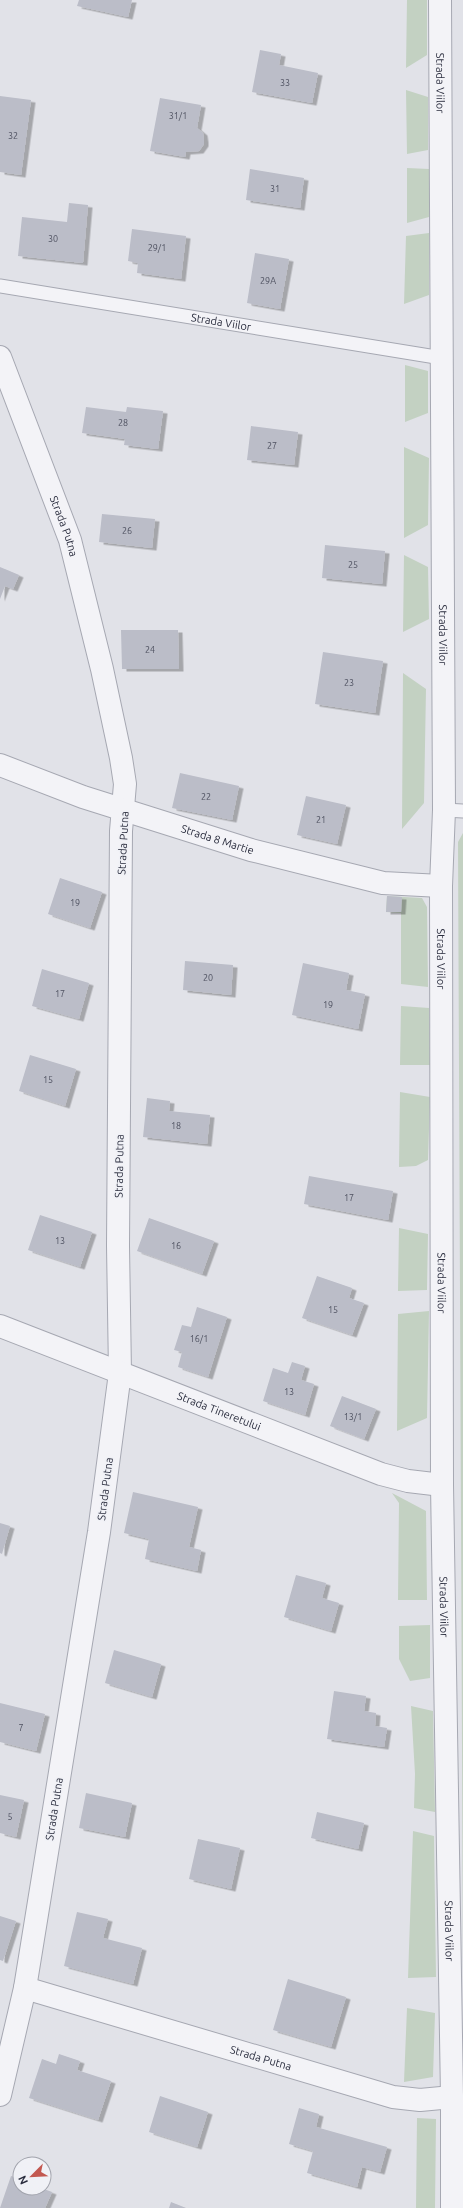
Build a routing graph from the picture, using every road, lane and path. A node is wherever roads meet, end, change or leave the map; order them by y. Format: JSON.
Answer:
{"nodes":[{"id":1,"x":440,"y":0,"type":"edge"},
{"id":2,"x":0,"y":286,"type":"edge"},
{"id":3,"x":0,"y":357,"type":"edge"},
{"id":4,"x":442,"y":358,"type":"junction"},
{"id":5,"x":0,"y":765,"type":"edge"},
{"id":6,"x":124,"y":809,"type":"junction"},
{"id":7,"x":454,"y":810,"type":"edge"},
{"id":8,"x":441,"y":886,"type":"junction"},
{"id":9,"x":0,"y":1326,"type":"edge"},
{"id":10,"x":120,"y":1373,"type":"junction"},
{"id":11,"x":442,"y":1485,"type":"junction"},
{"id":12,"x":25,"y":1988,"type":"junction"},
{"id":13,"x":0,"y":2095,"type":"edge"},
{"id":14,"x":452,"y":2097,"type":"junction"},
{"id":15,"x":452,"y":2208,"type":"edge"}],
"edges":[{"from":1,"to":4,"type":"street","name":"Strada Viilor"},
{"from":2,"to":4,"type":"lane","name":"Strada Viilor"},
{"from":3,"to":6,"type":"street","name":"Strada Putna"},
{"from":4,"to":7,"type":"street","name":"Strada Viilor"},
{"from":5,"to":6,"type":"street","name":"Strada 8 Martie"},
{"from":6,"to":8,"type":"street","name":"Strada 8 Martie"},
{"from":6,"to":10,"type":"street","name":"Strada Putna"},
{"from":7,"to":8,"type":"street","name":"Strada Viilor"},
{"from":8,"to":11,"type":"street","name":"Strada Viilor"},
{"from":9,"to":10,"type":"street","name":"Strada Tineretului"},
{"from":10,"to":11,"type":"street","name":"Strada Tineretului"},
{"from":10,"to":12,"type":"street","name":"Strada Putna"},
{"from":11,"to":14,"type":"street","name":"Strada Viilor"},
{"from":12,"to":13,"type":"street","name":"Strada Putna"},
{"from":12,"to":14,"type":"street","name":"Strada Putna"},
{"from":14,"to":15,"type":"street","name":"Strada Viilor"}]}
